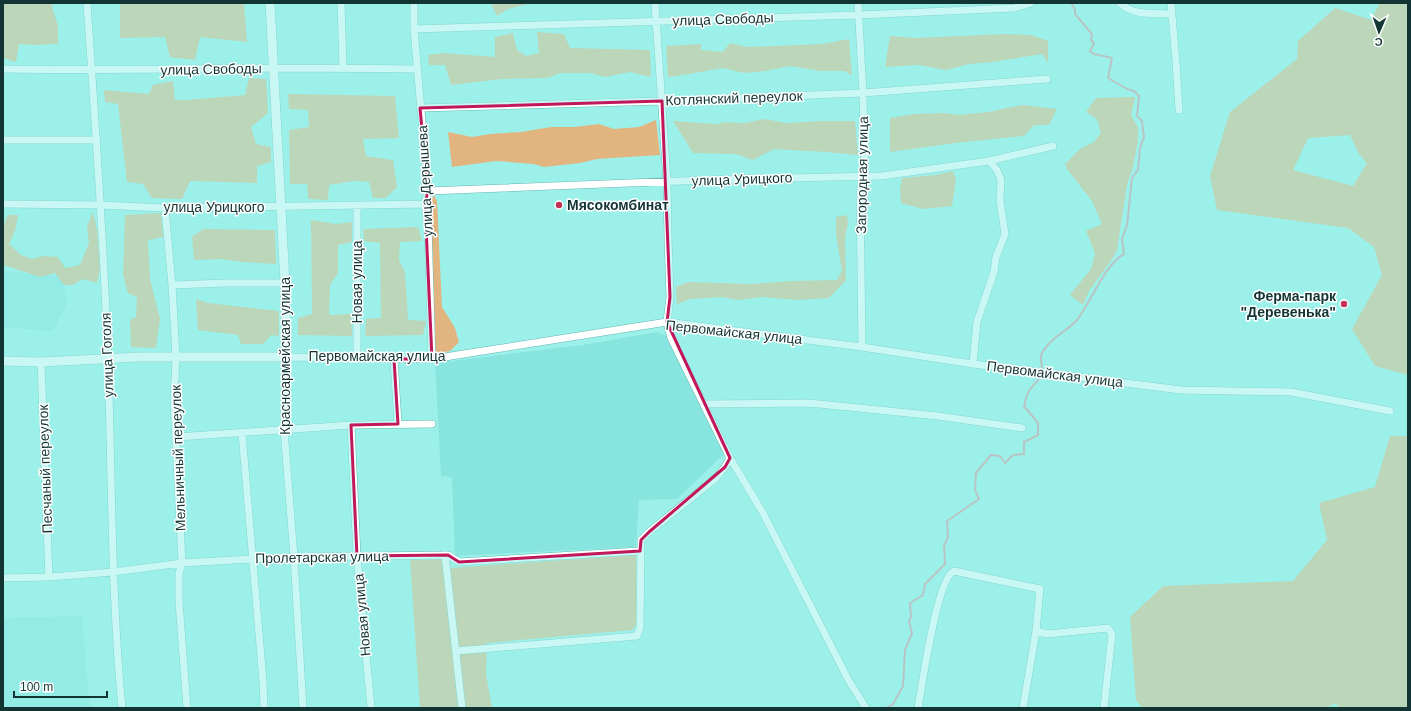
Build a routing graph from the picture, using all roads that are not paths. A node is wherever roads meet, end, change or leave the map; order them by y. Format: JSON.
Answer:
{"nodes":[{"id":1,"x":87,"y":3,"type":"edge"},
{"id":2,"x":270,"y":3,"type":"edge"},
{"id":3,"x":341,"y":3,"type":"edge"},
{"id":4,"x":414,"y":3,"type":"edge"},
{"id":5,"x":655,"y":3,"type":"edge"},
{"id":6,"x":858,"y":3,"type":"edge"},
{"id":7,"x":1031,"y":3,"type":"edge"},
{"id":8,"x":1120,"y":3,"type":"edge"},
{"id":9,"x":1171,"y":3,"type":"edge"},
{"id":10,"x":1171,"y":14,"type":"junction"},
{"id":11,"x":859,"y":15,"type":"junction"},
{"id":12,"x":656,"y":21,"type":"junction"},
{"id":13,"x":414,"y":29,"type":"junction"},
{"id":14,"x":343,"y":67,"type":"junction"},
{"id":15,"x":275,"y":68,"type":"junction"},
{"id":16,"x":3,"y":69,"type":"edge"},
{"id":17,"x":418,"y":69,"type":"junction"},
{"id":18,"x":91,"y":70,"type":"junction"},
{"id":19,"x":1047,"y":79,"type":"dead end"},
{"id":20,"x":863,"y":93,"type":"junction"},
{"id":21,"x":662,"y":101,"type":"junction"},
{"id":22,"x":420,"y":108,"type":"junction"},
{"id":23,"x":1178,"y":110,"type":"dead end"},
{"id":24,"x":3,"y":140,"type":"edge"},
{"id":25,"x":97,"y":140,"type":"junction"},
{"id":26,"x":1053,"y":146,"type":"dead end"},
{"id":27,"x":989,"y":161,"type":"junction"},
{"id":28,"x":865,"y":176,"type":"junction"},
{"id":29,"x":667,"y":181,"type":"junction"},
{"id":30,"x":428,"y":191,"type":"junction"},
{"id":31,"x":3,"y":204,"type":"edge"},
{"id":32,"x":425,"y":204,"type":"junction"},
{"id":33,"x":100,"y":205,"type":"junction"},
{"id":34,"x":357,"y":206,"type":"junction"},
{"id":35,"x":281,"y":207,"type":"junction"},
{"id":36,"x":165,"y":208,"type":"junction"},
{"id":37,"x":285,"y":283,"type":"junction"},
{"id":38,"x":172,"y":285,"type":"junction"},
{"id":39,"x":666,"y":322,"type":"junction"},
{"id":40,"x":862,"y":347,"type":"junction"},
{"id":41,"x":176,"y":357,"type":"junction"},
{"id":42,"x":287,"y":357,"type":"junction"},
{"id":43,"x":357,"y":358,"type":"junction"},
{"id":44,"x":394,"y":359,"type":"junction"},
{"id":45,"x":432,"y":359,"type":"junction"},
{"id":46,"x":108,"y":360,"type":"junction"},
{"id":47,"x":3,"y":361,"type":"edge"},
{"id":48,"x":41,"y":362,"type":"junction"},
{"id":49,"x":972,"y":364,"type":"junction"},
{"id":50,"x":704,"y":404,"type":"junction"},
{"id":51,"x":1390,"y":411,"type":"dead end"},
{"id":52,"x":398,"y":424,"type":"junction"},
{"id":53,"x":432,"y":424,"type":"dead end"},
{"id":54,"x":350,"y":425,"type":"junction"},
{"id":55,"x":1022,"y":428,"type":"dead end"},
{"id":56,"x":284,"y":429,"type":"junction"},
{"id":57,"x":242,"y":433,"type":"junction"},
{"id":58,"x":177,"y":437,"type":"junction"},
{"id":59,"x":730,"y":458,"type":"junction"},
{"id":60,"x":640,"y":551,"type":"junction"},
{"id":61,"x":445,"y":555,"type":"junction"},
{"id":62,"x":357,"y":556,"type":"junction"},
{"id":63,"x":294,"y":557,"type":"junction"},
{"id":64,"x":252,"y":559,"type":"junction"},
{"id":65,"x":182,"y":563,"type":"junction"},
{"id":66,"x":113,"y":572,"type":"junction"},
{"id":67,"x":49,"y":577,"type":"junction"},
{"id":68,"x":3,"y":578,"type":"edge"},
{"id":69,"x":1036,"y":631,"type":"junction"},
{"id":70,"x":456,"y":651,"type":"junction"},
{"id":71,"x":122,"y":708,"type":"edge"},
{"id":72,"x":187,"y":708,"type":"edge"},
{"id":73,"x":264,"y":708,"type":"edge"},
{"id":74,"x":303,"y":708,"type":"edge"},
{"id":75,"x":371,"y":708,"type":"edge"},
{"id":76,"x":462,"y":708,"type":"edge"},
{"id":77,"x":866,"y":708,"type":"edge"},
{"id":78,"x":918,"y":708,"type":"edge"},
{"id":79,"x":1023,"y":708,"type":"edge"},
{"id":80,"x":1104,"y":708,"type":"edge"}],
"edges":[{"from":1,"to":18,"type":"street","name":"улица Гоголя"},
{"from":2,"to":15,"type":"main road","name":"Красноармейская улица"},
{"from":3,"to":14,"type":"street"},
{"from":4,"to":13,"type":"street","name":"улица Дерышева"},
{"from":5,"to":12,"type":"street"},
{"from":6,"to":11,"type":"street","name":"Загородная улица"},
{"from":7,"to":11,"type":"street","name":"улица Свободы"},
{"from":8,"to":10,"type":"street"},
{"from":9,"to":10,"type":"street"},
{"from":10,"to":23,"type":"street"},
{"from":11,"to":12,"type":"street","name":"улица Свободы"},
{"from":11,"to":20,"type":"street","name":"Загородная улица"},
{"from":12,"to":13,"type":"street","name":"улица Свободы"},
{"from":12,"to":21,"type":"street"},
{"from":13,"to":17,"type":"street","name":"улица Дерышева"},
{"from":14,"to":15,"type":"street","name":"улица Свободы"},
{"from":14,"to":17,"type":"street","name":"улица Свободы"},
{"from":15,"to":18,"type":"street","name":"улица Свободы"},
{"from":15,"to":35,"type":"main road","name":"Красноармейская улица"},
{"from":16,"to":18,"type":"street","name":"улица Свободы"},
{"from":17,"to":22,"type":"street","name":"улица Дерышева"},
{"from":18,"to":25,"type":"street","name":"улица Гоголя"},
{"from":19,"to":20,"type":"street","name":"Котлянский переулок"},
{"from":20,"to":21,"type":"street","name":"Котлянский переулок"},
{"from":20,"to":28,"type":"street","name":"Загородная улица"},
{"from":21,"to":22,"type":"street","name":"Котлянский переулок"},
{"from":21,"to":29,"type":"street"},
{"from":22,"to":30,"type":"street","name":"улица Дерышева"},
{"from":24,"to":25,"type":"street"},
{"from":25,"to":33,"type":"street","name":"улица Гоголя"},
{"from":26,"to":27,"type":"street","name":"улица Урицкого"},
{"from":27,"to":28,"type":"street","name":"улица Урицкого"},
{"from":27,"to":49,"type":"street"},
{"from":28,"to":29,"type":"street","name":"улица Урицкого"},
{"from":28,"to":40,"type":"street","name":"Загородная улица"},
{"from":29,"to":30,"type":"street","name":"улица Урицкого"},
{"from":29,"to":39,"type":"street"},
{"from":30,"to":32,"type":"street","name":"улица Дерышева"},
{"from":31,"to":33,"type":"street","name":"улица Урицкого"},
{"from":32,"to":34,"type":"street","name":"улица Урицкого"},
{"from":32,"to":45,"type":"street","name":"улица Дерышева"},
{"from":33,"to":36,"type":"street","name":"улица Урицкого"},
{"from":33,"to":46,"type":"street","name":"улица Гоголя"},
{"from":34,"to":35,"type":"street","name":"улица Урицкого"},
{"from":34,"to":43,"type":"street","name":"Новая улица"},
{"from":35,"to":36,"type":"street","name":"улица Урицкого"},
{"from":35,"to":37,"type":"main road","name":"Красноармейская улица"},
{"from":36,"to":38,"type":"street","name":"Мельничный переулок"},
{"from":37,"to":38,"type":"street"},
{"from":37,"to":42,"type":"main road","name":"Красноармейская улица"},
{"from":38,"to":41,"type":"street","name":"Мельничный переулок"},
{"from":39,"to":40,"type":"street","name":"Первомайская улица"},
{"from":39,"to":45,"type":"street","name":"Первомайская улица"},
{"from":39,"to":50,"type":"street"},
{"from":40,"to":49,"type":"street","name":"Первомайская улица"},
{"from":41,"to":42,"type":"main road","name":"Первомайская улица"},
{"from":41,"to":46,"type":"main road","name":"Первомайская улица"},
{"from":41,"to":58,"type":"street","name":"Мельничный переулок"},
{"from":42,"to":43,"type":"street","name":"Первомайская улица"},
{"from":42,"to":56,"type":"street","name":"Красноармейская улица"},
{"from":43,"to":44,"type":"street","name":"Первомайская улица"},
{"from":44,"to":45,"type":"street","name":"Первомайская улица"},
{"from":44,"to":52,"type":"street"},
{"from":46,"to":48,"type":"main road","name":"Первомайская улица"},
{"from":46,"to":66,"type":"street","name":"улица Гоголя"},
{"from":47,"to":48,"type":"main road","name":"Первомайская улица"},
{"from":48,"to":67,"type":"street","name":"Песчаный переулок"},
{"from":49,"to":51,"type":"street","name":"Первомайская улица"},
{"from":50,"to":55,"type":"street"},
{"from":50,"to":59,"type":"street"},
{"from":52,"to":53,"type":"street"},
{"from":52,"to":54,"type":"street"},
{"from":54,"to":56,"type":"street"},
{"from":54,"to":62,"type":"street","name":"Новая улица"},
{"from":56,"to":57,"type":"street"},
{"from":56,"to":63,"type":"street","name":"Красноармейская улица"},
{"from":57,"to":58,"type":"street"},
{"from":57,"to":64,"type":"street"},
{"from":58,"to":65,"type":"street","name":"Мельничный переулок"},
{"from":59,"to":60,"type":"street"},
{"from":59,"to":77,"type":"street"},
{"from":60,"to":61,"type":"street","name":"Пролетарская улица"},
{"from":60,"to":70,"type":"street"},
{"from":61,"to":62,"type":"street","name":"Пролетарская улица"},
{"from":61,"to":70,"type":"street"},
{"from":62,"to":63,"type":"street","name":"Пролетарская улица"},
{"from":62,"to":75,"type":"street","name":"Новая улица"},
{"from":63,"to":64,"type":"street","name":"Пролетарская улица"},
{"from":63,"to":74,"type":"street","name":"Красноармейская улица"},
{"from":64,"to":65,"type":"street","name":"Пролетарская улица"},
{"from":64,"to":73,"type":"street"},
{"from":65,"to":66,"type":"street","name":"Пролетарская улица"},
{"from":65,"to":72,"type":"street","name":"Мельничный переулок"},
{"from":66,"to":67,"type":"street","name":"Пролетарская улица"},
{"from":66,"to":71,"type":"street","name":"улица Гоголя"},
{"from":67,"to":68,"type":"street","name":"Пролетарская улица"},
{"from":69,"to":78,"type":"street"},
{"from":69,"to":79,"type":"street"},
{"from":69,"to":80,"type":"street"},
{"from":70,"to":76,"type":"street"}]}
